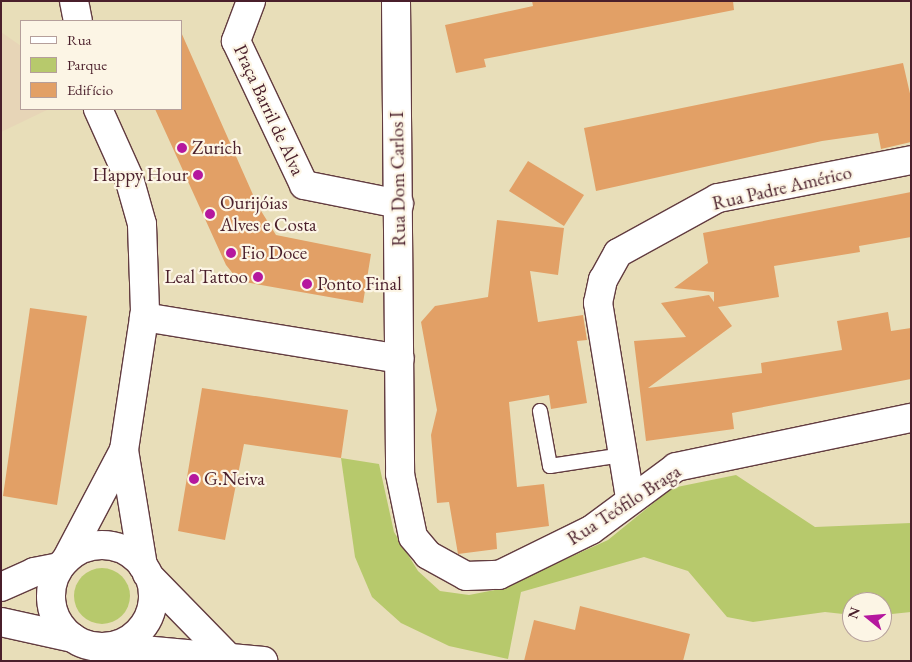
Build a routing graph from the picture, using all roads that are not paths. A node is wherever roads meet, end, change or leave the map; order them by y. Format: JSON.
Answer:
{"nodes":[{"id":1,"x":74,"y":1,"type":"edge"},
{"id":2,"x":251,"y":1,"type":"edge"},
{"id":3,"x":397,"y":2,"type":"edge"},
{"id":4,"x":78,"y":20,"type":"edge"},
{"id":5,"x":98,"y":110,"type":"edge"},
{"id":6,"x":911,"y":160,"type":"edge"},
{"id":7,"x":398,"y":204,"type":"junction"},
{"id":8,"x":144,"y":317,"type":"junction"},
{"id":9,"x":400,"y":359,"type":"junction"},
{"id":10,"x":540,"y":411,"type":"dead end"},
{"id":11,"x":911,"y":418,"type":"edge"},
{"id":12,"x":124,"y":450,"type":"junction"},
{"id":13,"x":623,"y":455,"type":"junction"},
{"id":14,"x":630,"y":498,"type":"junction"},
{"id":15,"x":63,"y":564,"type":"junction"},
{"id":16,"x":145,"y":570,"type":"junction"},
{"id":17,"x":1,"y":587,"type":"edge"},
{"id":18,"x":1,"y":622,"type":"edge"},
{"id":19,"x":73,"y":638,"type":"junction"},
{"id":20,"x":106,"y":646,"type":"junction"},
{"id":21,"x":228,"y":657,"type":"junction"},
{"id":22,"x":264,"y":661,"type":"edge"}],
"edges":[{"from":1,"to":4,"type":"street"},
{"from":2,"to":7,"type":"street","name":"Praça Barril de Alva"},
{"from":3,"to":7,"type":"street","name":"Rua Dom Carlos I"},
{"from":5,"to":8,"type":"street"},
{"from":6,"to":13,"type":"street","name":"Rua Padre Américo"},
{"from":7,"to":9,"type":"street","name":"Rua Dom Carlos I"},
{"from":8,"to":9,"type":"street"},
{"from":8,"to":12,"type":"street"},
{"from":9,"to":14,"type":"street","name":"Rua Teófilo Braga"},
{"from":10,"to":13,"type":"lane"},
{"from":11,"to":14,"type":"street","name":"Rua Teófilo Braga"},
{"from":12,"to":15,"type":"street"},
{"from":12,"to":16,"type":"street"},
{"from":13,"to":14,"type":"street","name":"Rua Padre Américo"},
{"from":15,"to":16,"type":"street"},
{"from":15,"to":17,"type":"street"},
{"from":15,"to":19,"type":"street"},
{"from":16,"to":20,"type":"street"},
{"from":16,"to":21,"type":"street"},
{"from":18,"to":19,"type":"street"},
{"from":19,"to":20,"type":"street"},
{"from":20,"to":21,"type":"street"},
{"from":21,"to":22,"type":"street"}]}
